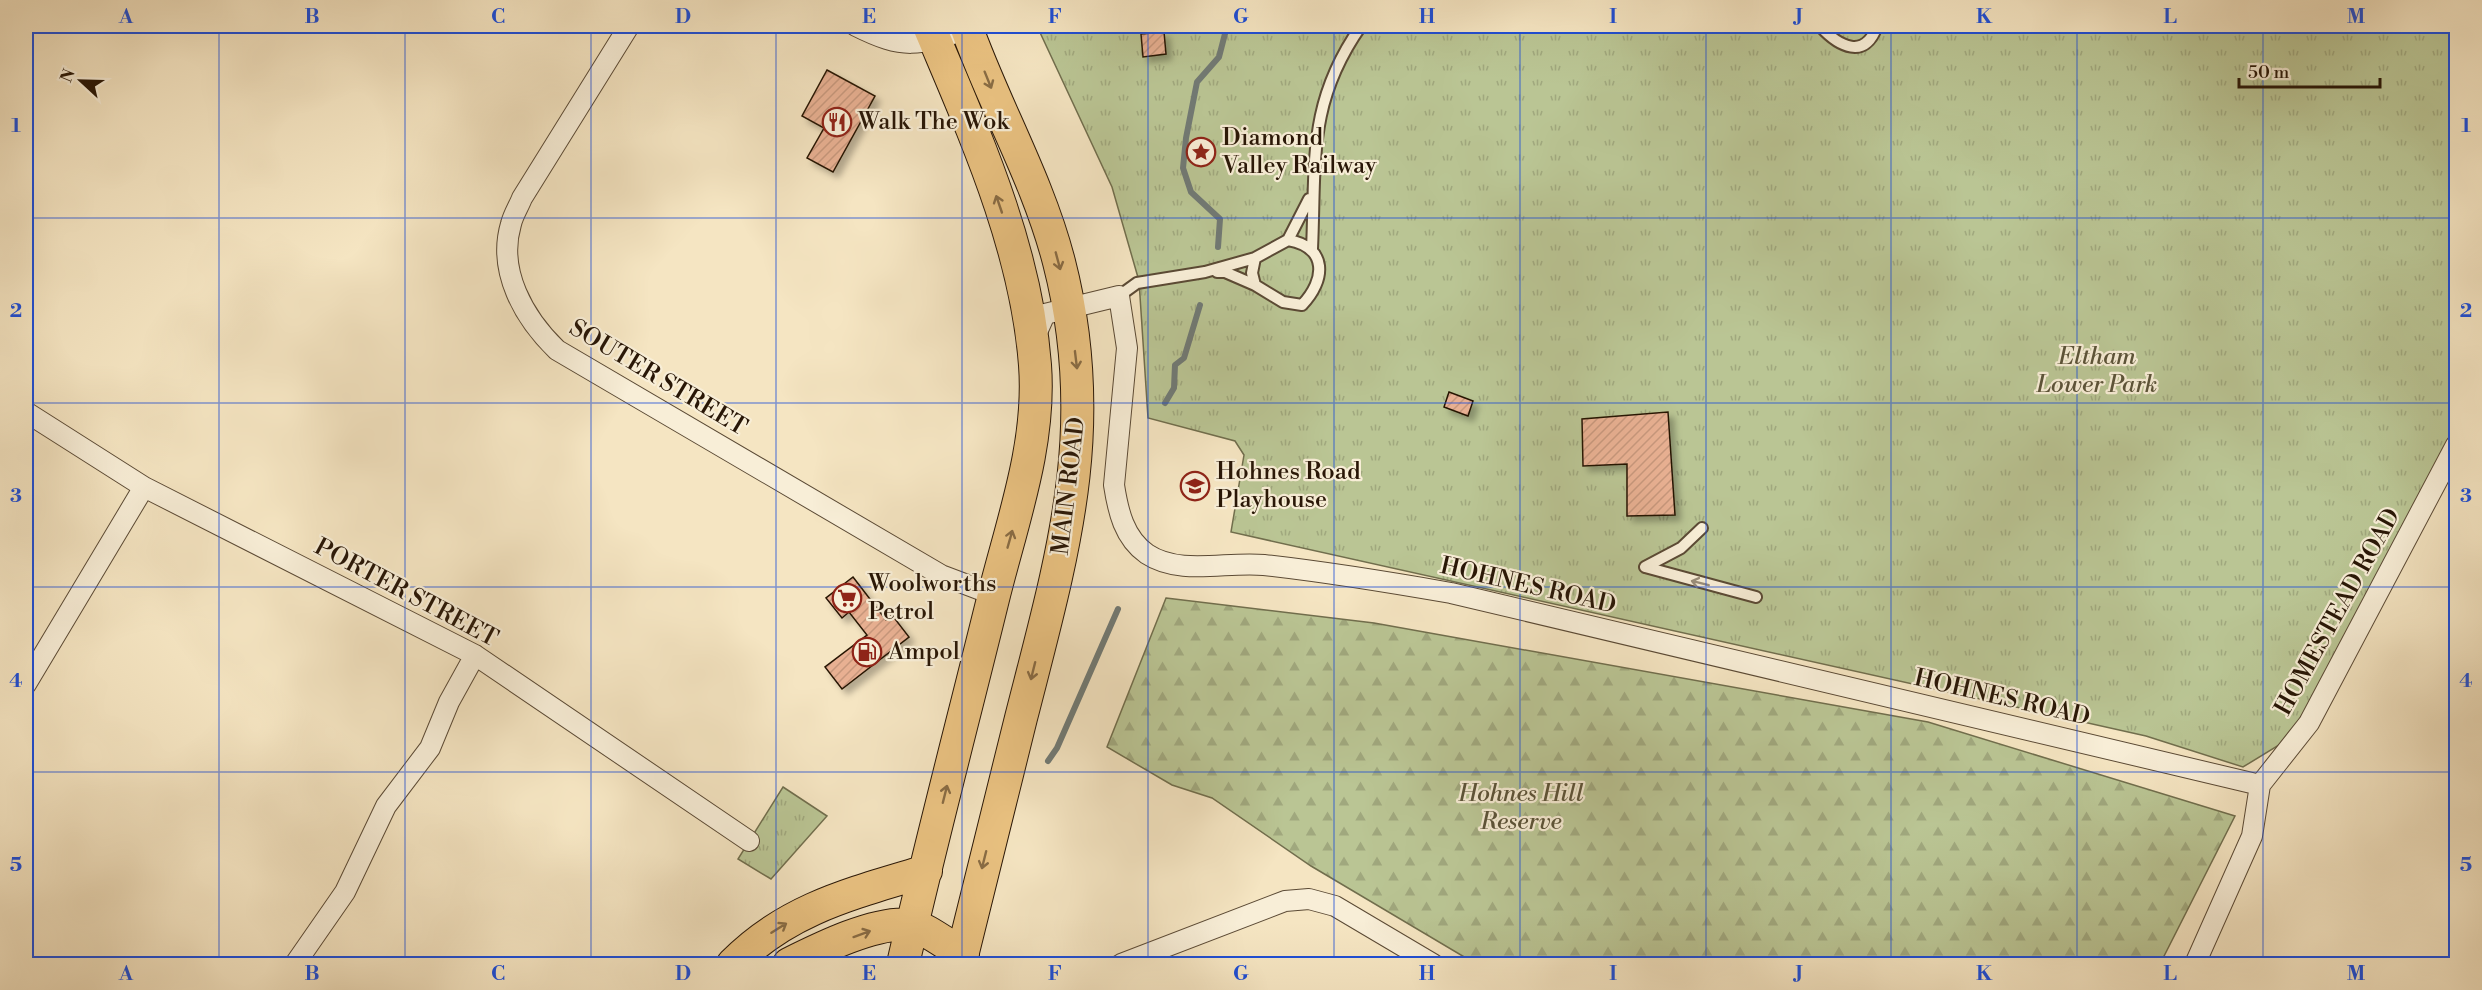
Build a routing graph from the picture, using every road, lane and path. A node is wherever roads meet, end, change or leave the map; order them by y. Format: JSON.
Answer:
{"nodes":[{"id":1,"x":629,"y":26,"type":"edge"},
{"id":2,"x":856,"y":26,"type":"edge"},
{"id":3,"x":1361,"y":26,"type":"edge"},
{"id":4,"x":1820,"y":26,"type":"edge"},
{"id":5,"x":1877,"y":26,"type":"edge"},
{"id":6,"x":967,"y":27,"type":"edge"},
{"id":7,"x":932,"y":33,"type":"edge"},
{"id":8,"x":1312,"y":193,"type":"junction"},
{"id":9,"x":1288,"y":240,"type":"junction"},
{"id":10,"x":1312,"y":249,"type":"junction"},
{"id":11,"x":1255,"y":258,"type":"junction"},
{"id":12,"x":1205,"y":272,"type":"junction"},
{"id":13,"x":1255,"y":285,"type":"junction"},
{"id":14,"x":1119,"y":296,"type":"junction"},
{"id":15,"x":1068,"y":308,"type":"junction"},
{"id":16,"x":1033,"y":341,"type":"junction"},
{"id":17,"x":26,"y":412,"type":"edge"},
{"id":18,"x":2457,"y":445,"type":"edge"},
{"id":19,"x":144,"y":487,"type":"junction"},
{"id":20,"x":1702,"y":528,"type":"dead end"},
{"id":21,"x":994,"y":595,"type":"junction"},
{"id":22,"x":1756,"y":597,"type":"dead end"},
{"id":23,"x":475,"y":655,"type":"junction"},
{"id":24,"x":26,"y":684,"type":"edge"},
{"id":25,"x":2260,"y":785,"type":"junction"},
{"id":26,"x":749,"y":841,"type":"dead end"},
{"id":27,"x":926,"y":871,"type":"junction"},
{"id":28,"x":912,"y":925,"type":"junction"},
{"id":29,"x":962,"y":959,"type":"edge"},
{"id":30,"x":295,"y":964,"type":"edge"},
{"id":31,"x":733,"y":964,"type":"edge"},
{"id":32,"x":789,"y":964,"type":"edge"},
{"id":33,"x":903,"y":964,"type":"edge"},
{"id":34,"x":920,"y":964,"type":"edge"},
{"id":35,"x":1121,"y":964,"type":"edge"},
{"id":36,"x":1433,"y":964,"type":"edge"},
{"id":37,"x":2195,"y":964,"type":"edge"}],
"edges":[{"from":1,"to":21,"type":"street","name":"SOUTER STREET"},
{"from":2,"to":7,"type":"street"},
{"from":3,"to":8,"type":"lane"},
{"from":4,"to":5,"type":"lane"},
{"from":6,"to":7,"type":"street"},
{"from":6,"to":15,"type":"main road","name":"MAIN ROAD","one_way":true},
{"from":16,"to":7,"type":"main road","name":"MAIN ROAD","one_way":true},
{"from":8,"to":9,"type":"lane"},
{"from":8,"to":10,"type":"lane"},
{"from":9,"to":10,"type":"lane"},
{"from":9,"to":11,"type":"lane"},
{"from":10,"to":13,"type":"lane"},
{"from":11,"to":12,"type":"lane"},
{"from":11,"to":13,"type":"lane"},
{"from":12,"to":13,"type":"lane"},
{"from":12,"to":14,"type":"lane"},
{"from":14,"to":15,"type":"street"},
{"from":14,"to":25,"type":"street","name":"HOHNES ROAD"},
{"from":15,"to":16,"type":"street"},
{"from":15,"to":29,"type":"main road","name":"MAIN ROAD","one_way":true},
{"from":21,"to":16,"type":"main road","name":"MAIN ROAD","one_way":true},
{"from":17,"to":19,"type":"street","name":"PORTER STREET"},
{"from":18,"to":25,"type":"street","name":"HOMESTEAD ROAD"},
{"from":19,"to":23,"type":"street","name":"PORTER STREET"},
{"from":19,"to":24,"type":"street"},
{"from":22,"to":20,"type":"lane","one_way":true},
{"from":27,"to":21,"type":"main road","name":"MAIN ROAD","one_way":true},
{"from":23,"to":26,"type":"street","name":"PORTER STREET"},
{"from":23,"to":30,"type":"street"},
{"from":25,"to":37,"type":"street","name":"HOMESTEAD ROAD"},
{"from":27,"to":28,"type":"main road","name":"MAIN ROAD"},
{"from":31,"to":27,"type":"main road","one_way":true},
{"from":28,"to":29,"type":"main road"},
{"from":32,"to":28,"type":"main road","one_way":true},
{"from":28,"to":33,"type":"main road","name":"MAIN ROAD"},
{"from":29,"to":34,"type":"main road"},
{"from":35,"to":36,"type":"street"}]}
